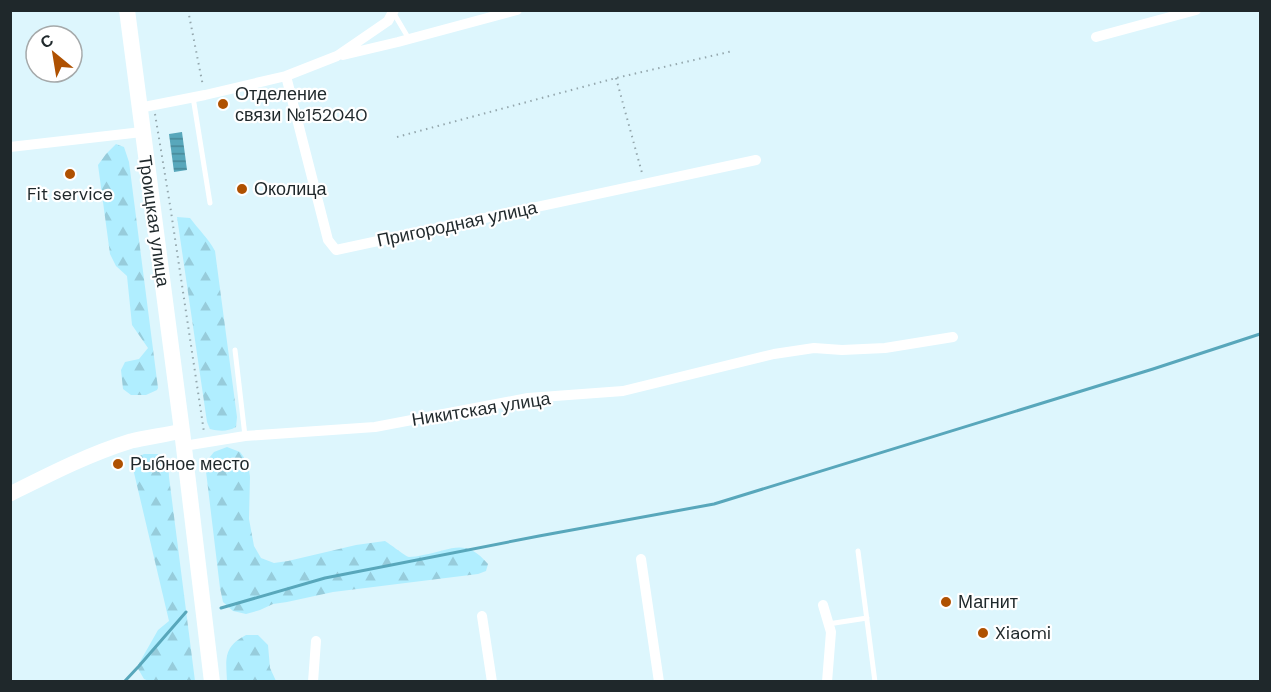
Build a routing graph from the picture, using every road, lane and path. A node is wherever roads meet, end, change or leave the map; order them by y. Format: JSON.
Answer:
{"nodes":[{"id":1,"x":127,"y":10,"type":"edge"},
{"id":2,"x":188,"y":10,"type":"edge"},
{"id":3,"x":517,"y":10,"type":"edge"},
{"id":4,"x":1196,"y":10,"type":"edge"},
{"id":5,"x":393,"y":11,"type":"edge"},
{"id":6,"x":1096,"y":37,"type":"dead end"},
{"id":7,"x":410,"y":39,"type":"junction"},
{"id":8,"x":733,"y":51,"type":"dead end"},
{"id":9,"x":337,"y":56,"type":"junction"},
{"id":10,"x":286,"y":76,"type":"junction"},
{"id":11,"x":616,"y":78,"type":"junction"},
{"id":12,"x":205,"y":94,"type":"junction"},
{"id":13,"x":193,"y":97,"type":"junction"},
{"id":14,"x":146,"y":106,"type":"junction"},
{"id":15,"x":142,"y":132,"type":"junction"},
{"id":16,"x":398,"y":137,"type":"dead end"},
{"id":17,"x":10,"y":147,"type":"edge"},
{"id":18,"x":756,"y":160,"type":"dead end"},
{"id":19,"x":645,"y":184,"type":"junction"},
{"id":20,"x":210,"y":203,"type":"dead end"},
{"id":21,"x":953,"y":337,"type":"dead end"},
{"id":22,"x":235,"y":350,"type":"dead end"},
{"id":23,"x":244,"y":436,"type":"junction"},
{"id":24,"x":183,"y":439,"type":"junction"},
{"id":25,"x":205,"y":442,"type":"junction"},
{"id":26,"x":10,"y":494,"type":"edge"},
{"id":27,"x":858,"y":551,"type":"dead end"},
{"id":28,"x":641,"y":559,"type":"dead end"},
{"id":29,"x":823,"y":605,"type":"dead end"},
{"id":30,"x":482,"y":616,"type":"dead end"},
{"id":31,"x":867,"y":618,"type":"junction"},
{"id":32,"x":828,"y":624,"type":"junction"},
{"id":33,"x":316,"y":641,"type":"dead end"},
{"id":34,"x":212,"y":681,"type":"edge"},
{"id":35,"x":313,"y":681,"type":"edge"},
{"id":36,"x":492,"y":681,"type":"edge"},
{"id":37,"x":659,"y":681,"type":"edge"},
{"id":38,"x":828,"y":681,"type":"edge"},
{"id":39,"x":875,"y":681,"type":"edge"}],
"edges":[{"from":1,"to":14,"type":"main road","name":"Троицкая улица"},
{"from":2,"to":12,"type":"path"},
{"from":3,"to":7,"type":"street"},
{"from":4,"to":6,"type":"street"},
{"from":5,"to":7,"type":"lane"},
{"from":5,"to":9,"type":"street"},
{"from":7,"to":9,"type":"street"},
{"from":8,"to":11,"type":"path"},
{"from":9,"to":10,"type":"street"},
{"from":10,"to":12,"type":"street"},
{"from":10,"to":19,"type":"street","name":"Пригородная улица"},
{"from":11,"to":16,"type":"path"},
{"from":11,"to":19,"type":"path"},
{"from":12,"to":13,"type":"street"},
{"from":13,"to":14,"type":"street"},
{"from":13,"to":20,"type":"lane"},
{"from":14,"to":15,"type":"main road","name":"Троицкая улица"},
{"from":14,"to":25,"type":"path"},
{"from":15,"to":17,"type":"street"},
{"from":15,"to":24,"type":"main road","name":"Троицкая улица"},
{"from":18,"to":19,"type":"street","name":"Пригородная улица"},
{"from":21,"to":23,"type":"street","name":"Никитская улица"},
{"from":22,"to":23,"type":"lane"},
{"from":23,"to":25,"type":"street","name":"Никитская улица"},
{"from":24,"to":25,"type":"street","name":"Никитская улица"},
{"from":24,"to":26,"type":"street"},
{"from":24,"to":34,"type":"main road","name":"Троицкая улица"},
{"from":27,"to":31,"type":"lane"},
{"from":28,"to":37,"type":"street"},
{"from":29,"to":32,"type":"street"},
{"from":30,"to":36,"type":"street"},
{"from":31,"to":32,"type":"lane"},
{"from":31,"to":39,"type":"lane"},
{"from":32,"to":38,"type":"street"},
{"from":33,"to":35,"type":"street"}]}
